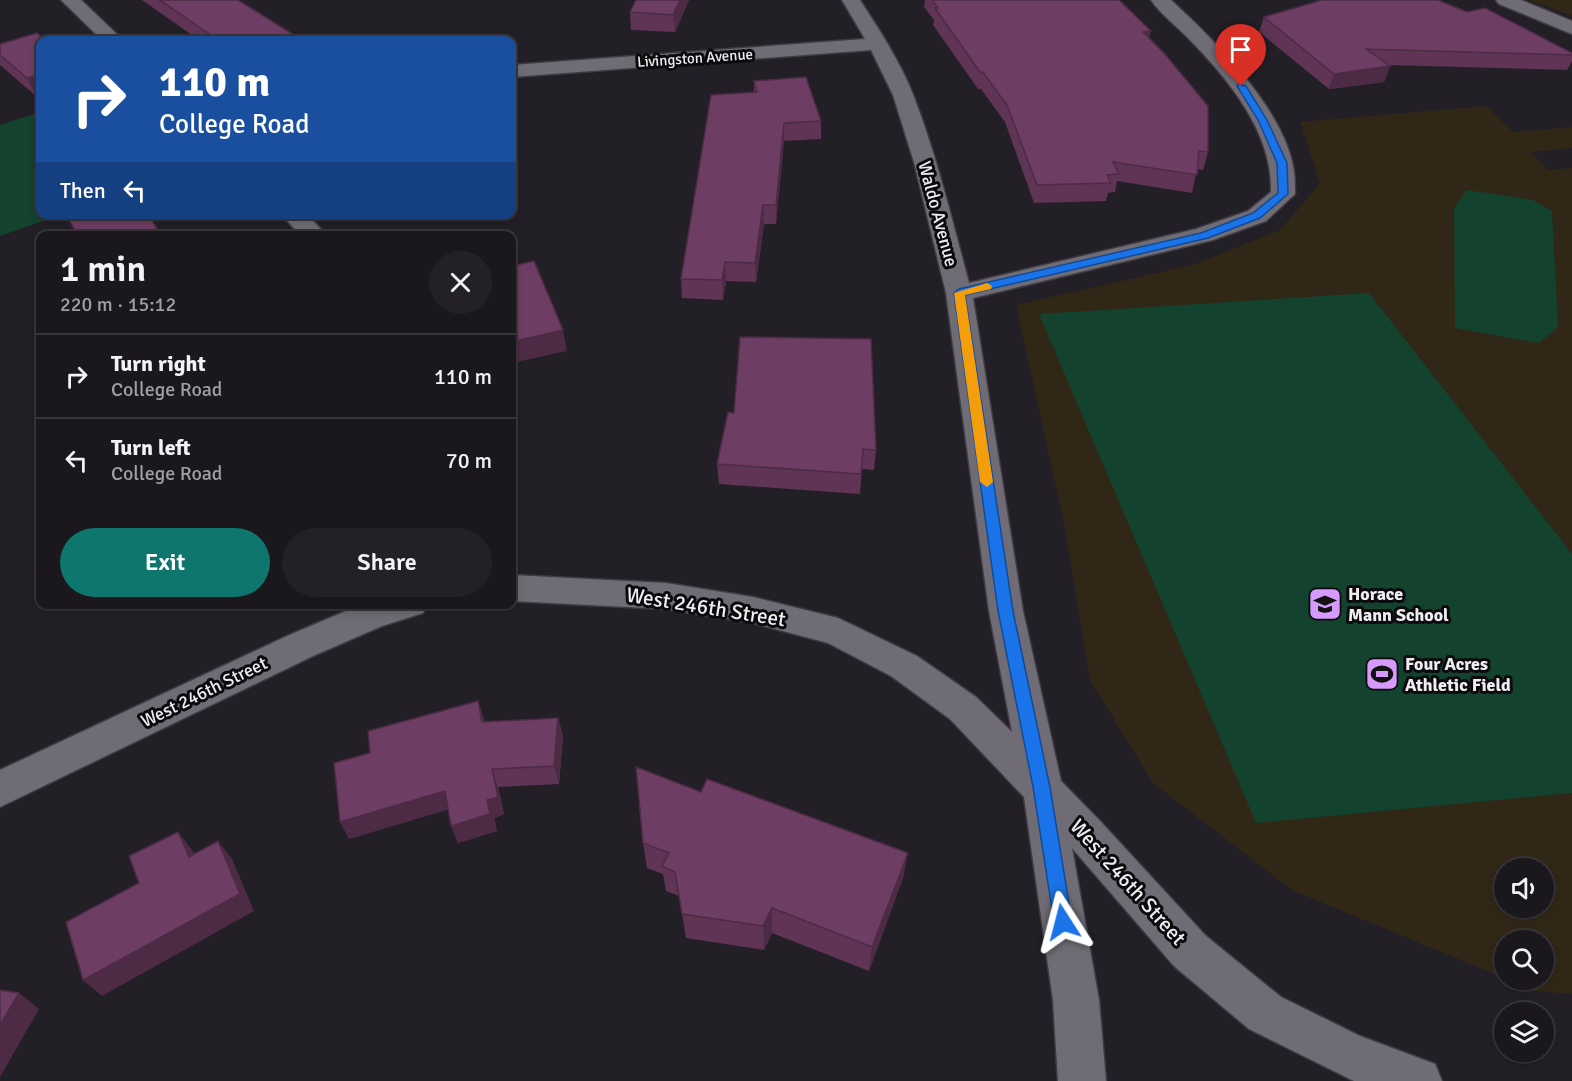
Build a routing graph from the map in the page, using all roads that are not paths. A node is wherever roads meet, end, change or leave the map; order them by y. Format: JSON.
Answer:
{"nodes":[{"id":1,"x":70,"y":0,"type":"edge"},
{"id":2,"x":851,"y":0,"type":"edge"},
{"id":3,"x":1160,"y":0,"type":"edge"},
{"id":4,"x":1505,"y":0,"type":"edge"},
{"id":5,"x":1572,"y":28,"type":"edge"},
{"id":6,"x":109,"y":36,"type":"edge"},
{"id":7,"x":878,"y":44,"type":"junction"},
{"id":8,"x":516,"y":71,"type":"edge"},
{"id":9,"x":298,"y":219,"type":"edge"},
{"id":10,"x":310,"y":231,"type":"edge"},
{"id":11,"x":959,"y":293,"type":"junction"},
{"id":12,"x":516,"y":588,"type":"edge"},
{"id":13,"x":393,"y":609,"type":"edge"},
{"id":14,"x":1041,"y":787,"type":"junction"},
{"id":15,"x":0,"y":789,"type":"edge"},
{"id":16,"x":1082,"y":1081,"type":"edge"},
{"id":17,"x":1418,"y":1081,"type":"edge"}],
"edges":[{"from":1,"to":6,"type":"street"},
{"from":2,"to":7,"type":"street","name":"Waldo Avenue"},
{"from":3,"to":11,"type":"street"},
{"from":4,"to":5,"type":"street"},
{"from":7,"to":8,"type":"street","name":"Livingston Avenue"},
{"from":7,"to":11,"type":"street","name":"Waldo Avenue"},
{"from":9,"to":10,"type":"street"},
{"from":11,"to":14,"type":"street","name":"Waldo Avenue"},
{"from":12,"to":14,"type":"street","name":"West 246th Street"},
{"from":13,"to":15,"type":"street","name":"West 246th Street"},
{"from":14,"to":16,"type":"street","name":"Waldo Avenue"},
{"from":14,"to":17,"type":"street","name":"West 246th Street"}]}
